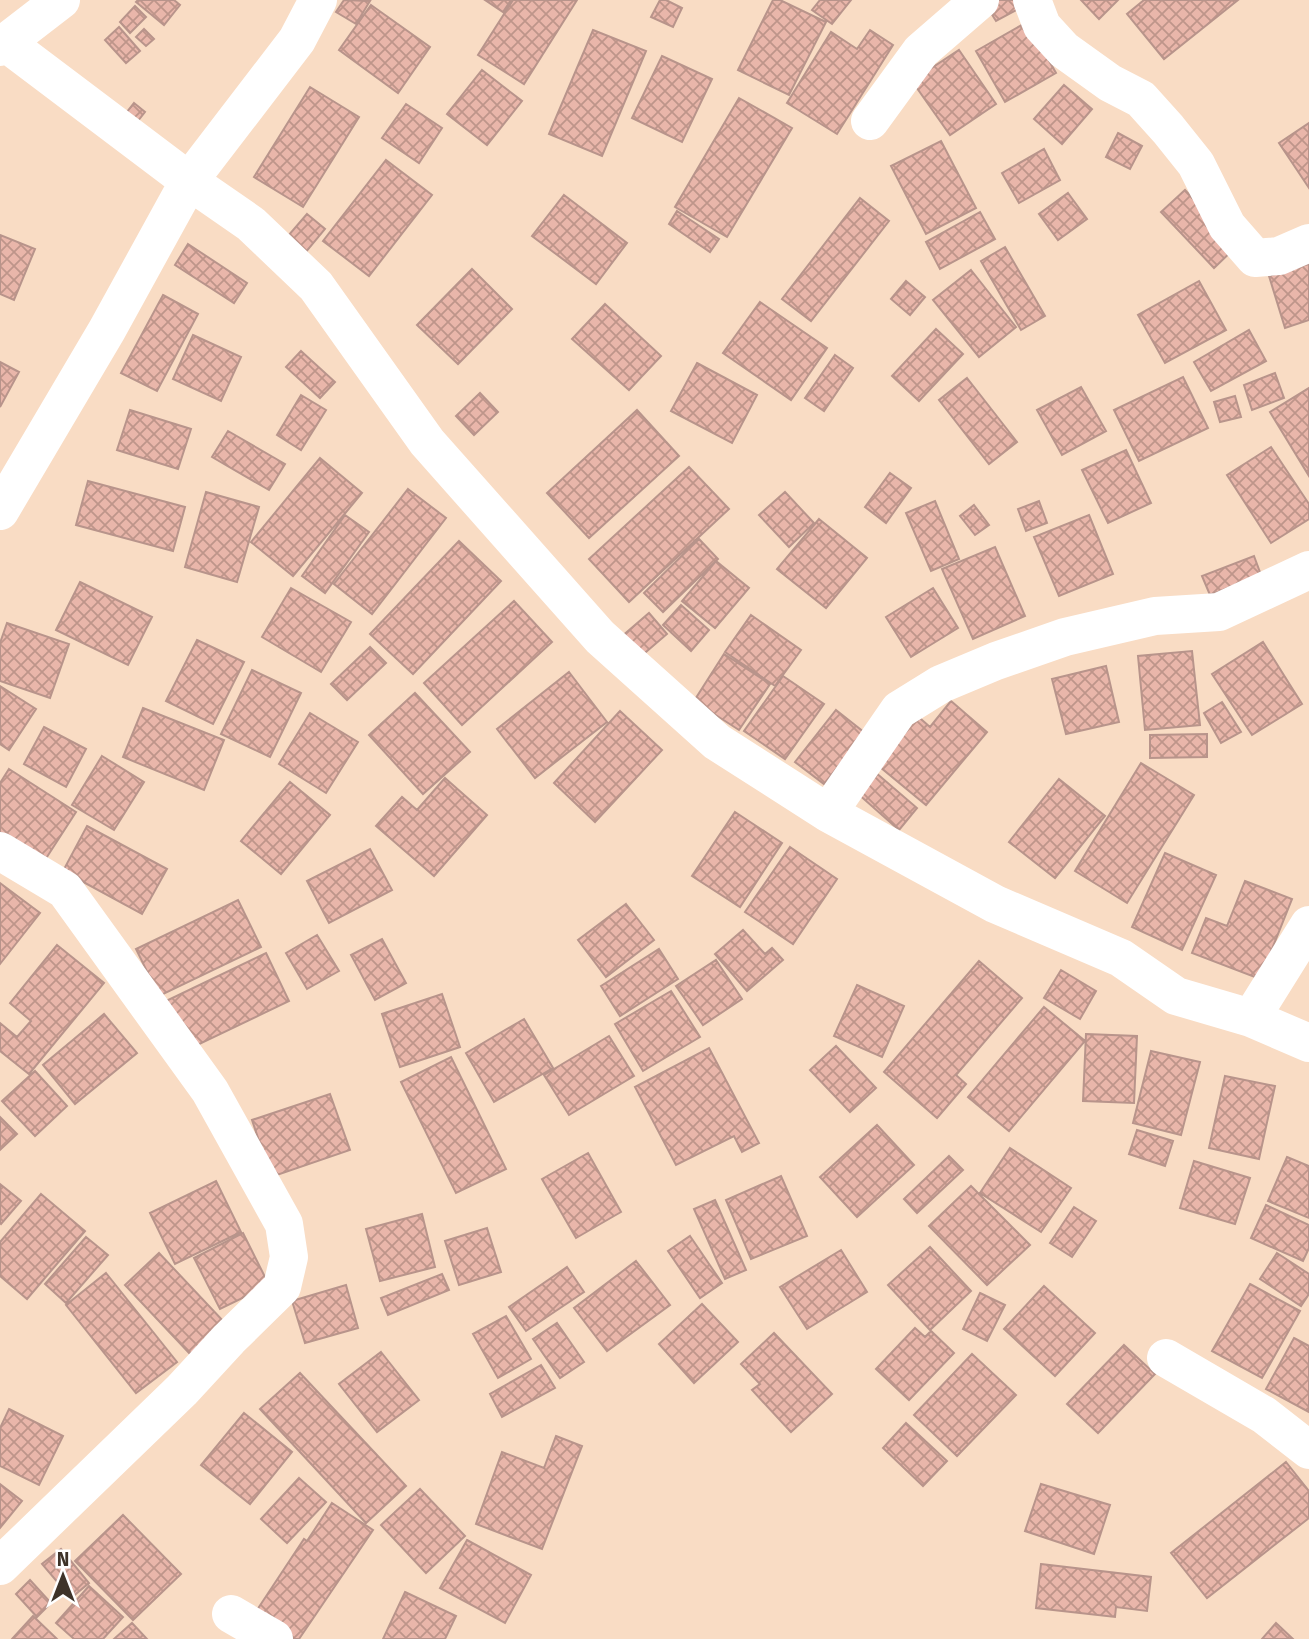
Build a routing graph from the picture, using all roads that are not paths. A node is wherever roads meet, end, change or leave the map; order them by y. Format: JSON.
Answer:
{"nodes":[{"id":1,"x":61,"y":0,"type":"edge"},
{"id":2,"x":318,"y":0,"type":"edge"},
{"id":3,"x":980,"y":0,"type":"edge"},
{"id":4,"x":1032,"y":0,"type":"edge"},
{"id":5,"x":3,"y":45,"type":"edge"},
{"id":6,"x":870,"y":121,"type":"dead end"},
{"id":7,"x":189,"y":181,"type":"junction"},
{"id":8,"x":1309,"y":243,"type":"edge"},
{"id":9,"x":0,"y":511,"type":"edge"},
{"id":10,"x":1309,"y":570,"type":"edge"},
{"id":11,"x":828,"y":813,"type":"junction"},
{"id":12,"x":0,"y":851,"type":"edge"},
{"id":13,"x":1309,"y":925,"type":"edge"},
{"id":14,"x":1251,"y":1018,"type":"junction"},
{"id":15,"x":1309,"y":1043,"type":"edge"},
{"id":16,"x":1166,"y":1358,"type":"dead end"},
{"id":17,"x":1309,"y":1450,"type":"edge"},
{"id":18,"x":0,"y":1566,"type":"edge"},
{"id":19,"x":231,"y":1614,"type":"dead end"},
{"id":20,"x":274,"y":1639,"type":"edge"}],
"edges":[{"from":1,"to":5,"type":"street"},
{"from":2,"to":7,"type":"street"},
{"from":3,"to":6,"type":"street"},
{"from":4,"to":8,"type":"street"},
{"from":5,"to":7,"type":"street"},
{"from":7,"to":9,"type":"street"},
{"from":7,"to":11,"type":"street"},
{"from":10,"to":11,"type":"street"},
{"from":11,"to":14,"type":"street"},
{"from":12,"to":18,"type":"street"},
{"from":13,"to":14,"type":"street"},
{"from":14,"to":15,"type":"street"},
{"from":16,"to":17,"type":"street"},
{"from":19,"to":20,"type":"street"}]}
